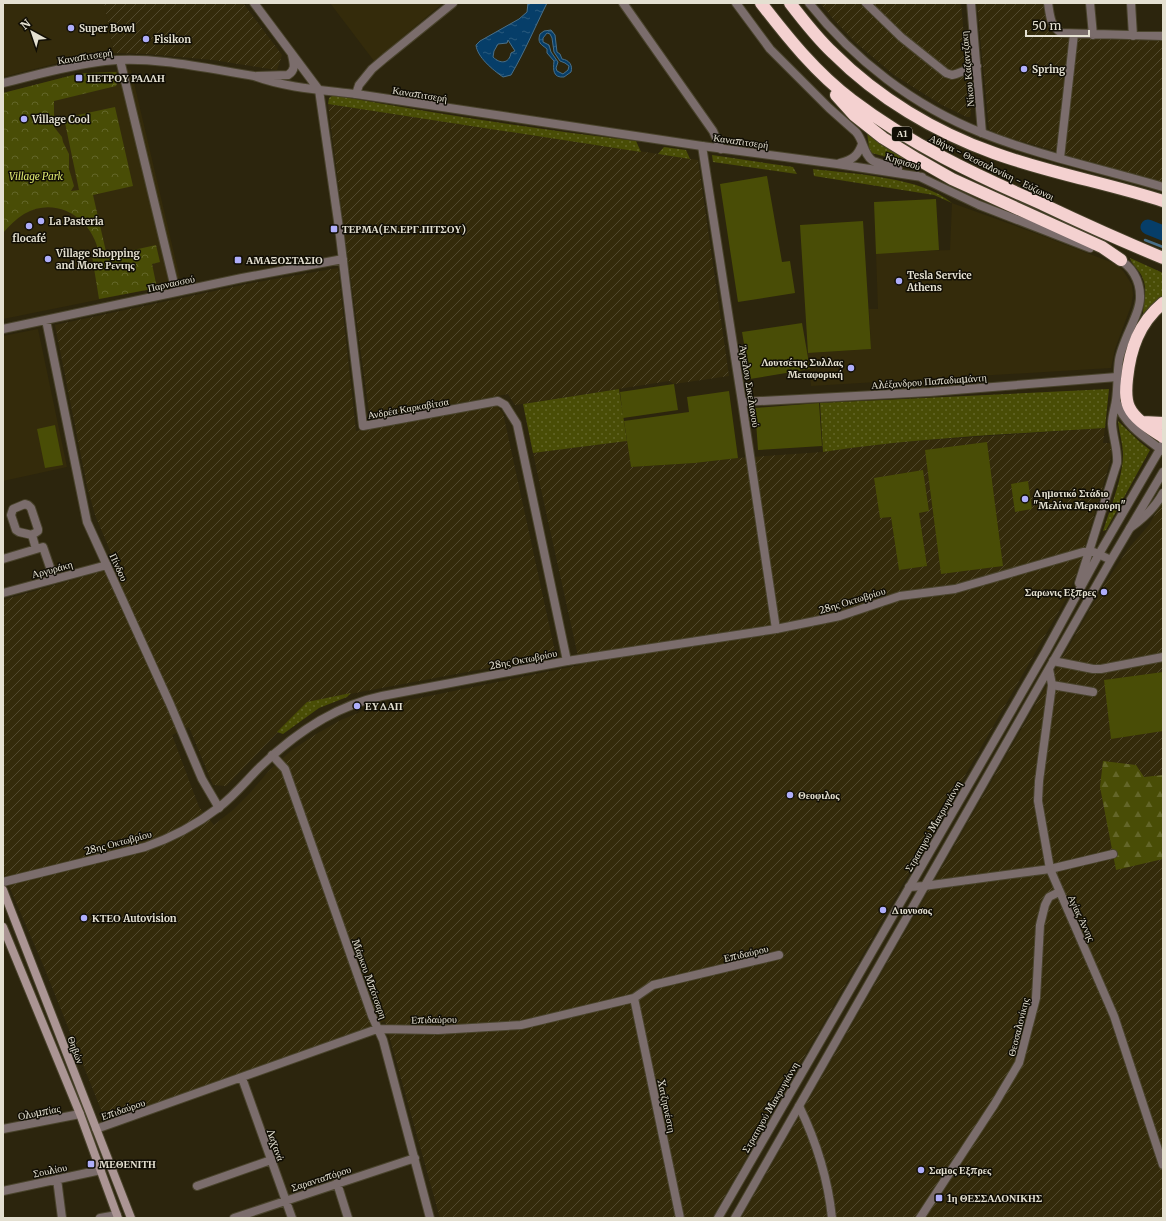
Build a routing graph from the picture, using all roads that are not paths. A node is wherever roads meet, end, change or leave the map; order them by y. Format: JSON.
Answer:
{"nodes":[{"id":1,"x":254,"y":3,"type":"edge"},
{"id":2,"x":454,"y":3,"type":"edge"},
{"id":3,"x":623,"y":3,"type":"edge"},
{"id":4,"x":736,"y":3,"type":"edge"},
{"id":5,"x":761,"y":3,"type":"edge"},
{"id":6,"x":790,"y":3,"type":"edge"},
{"id":7,"x":809,"y":3,"type":"edge"},
{"id":8,"x":866,"y":3,"type":"edge"},
{"id":9,"x":971,"y":3,"type":"edge"},
{"id":10,"x":1048,"y":3,"type":"edge"},
{"id":11,"x":1090,"y":3,"type":"edge"},
{"id":12,"x":1131,"y":3,"type":"edge"},
{"id":13,"x":1074,"y":34,"type":"junction"},
{"id":14,"x":1093,"y":35,"type":"junction"},
{"id":15,"x":1133,"y":36,"type":"junction"},
{"id":16,"x":1163,"y":36,"type":"edge"},
{"id":17,"x":292,"y":54,"type":"junction"},
{"id":18,"x":120,"y":60,"type":"junction"},
{"id":19,"x":977,"y":66,"type":"junction"},
{"id":20,"x":817,"y":70,"type":"junction"},
{"id":21,"x":254,"y":76,"type":"junction"},
{"id":22,"x":3,"y":83,"type":"edge"},
{"id":23,"x":319,"y":90,"type":"junction"},
{"id":24,"x":356,"y":94,"type":"junction"},
{"id":25,"x":982,"y":133,"type":"junction"},
{"id":26,"x":862,"y":144,"type":"junction"},
{"id":27,"x":702,"y":146,"type":"junction"},
{"id":28,"x":721,"y":149,"type":"junction"},
{"id":29,"x":1060,"y":158,"type":"junction"},
{"id":30,"x":836,"y":164,"type":"junction"},
{"id":31,"x":922,"y":177,"type":"junction"},
{"id":32,"x":1163,"y":187,"type":"edge"},
{"id":33,"x":1163,"y":201,"type":"edge"},
{"id":34,"x":1163,"y":258,"type":"edge"},
{"id":35,"x":343,"y":259,"type":"junction"},
{"id":36,"x":1121,"y":260,"type":"junction"},
{"id":37,"x":176,"y":292,"type":"junction"},
{"id":38,"x":1163,"y":303,"type":"edge"},
{"id":39,"x":46,"y":320,"type":"junction"},
{"id":40,"x":3,"y":328,"type":"edge"},
{"id":41,"x":1117,"y":377,"type":"junction"},
{"id":42,"x":1116,"y":400,"type":"junction"},
{"id":43,"x":742,"y":402,"type":"junction"},
{"id":44,"x":1143,"y":422,"type":"junction"},
{"id":45,"x":1163,"y":423,"type":"edge"},
{"id":46,"x":1162,"y":445,"type":"edge"},
{"id":47,"x":1163,"y":472,"type":"edge"},
{"id":48,"x":1163,"y":494,"type":"edge"},
{"id":49,"x":1130,"y":528,"type":"junction"},
{"id":50,"x":32,"y":535,"type":"dead end"},
{"id":51,"x":36,"y":549,"type":"junction"},
{"id":52,"x":1089,"y":551,"type":"junction"},
{"id":53,"x":1099,"y":554,"type":"junction"},
{"id":54,"x":3,"y":559,"type":"edge"},
{"id":55,"x":1111,"y":560,"type":"junction"},
{"id":56,"x":107,"y":565,"type":"junction"},
{"id":57,"x":54,"y":579,"type":"junction"},
{"id":58,"x":3,"y":593,"type":"edge"},
{"id":59,"x":1074,"y":601,"type":"junction"},
{"id":60,"x":776,"y":629,"type":"junction"},
{"id":61,"x":1163,"y":657,"type":"edge"},
{"id":62,"x":567,"y":661,"type":"junction"},
{"id":63,"x":1054,"y":661,"type":"junction"},
{"id":64,"x":1038,"y":664,"type":"junction"},
{"id":65,"x":1049,"y":669,"type":"junction"},
{"id":66,"x":1052,"y":685,"type":"junction"},
{"id":67,"x":1093,"y":692,"type":"dead end"},
{"id":68,"x":272,"y":755,"type":"junction"},
{"id":69,"x":219,"y":808,"type":"junction"},
{"id":70,"x":1113,"y":854,"type":"dead end"},
{"id":71,"x":1050,"y":870,"type":"junction"},
{"id":72,"x":3,"y":882,"type":"edge"},
{"id":73,"x":924,"y":886,"type":"junction"},
{"id":74,"x":909,"y":887,"type":"junction"},
{"id":75,"x":3,"y":890,"type":"edge"},
{"id":76,"x":1059,"y":892,"type":"junction"},
{"id":77,"x":3,"y":927,"type":"edge"},
{"id":78,"x":779,"y":955,"type":"dead end"},
{"id":79,"x":634,"y":998,"type":"junction"},
{"id":80,"x":377,"y":1029,"type":"junction"},
{"id":81,"x":242,"y":1078,"type":"junction"},
{"id":82,"x":799,"y":1106,"type":"junction"},
{"id":83,"x":80,"y":1114,"type":"junction"},
{"id":84,"x":3,"y":1129,"type":"edge"},
{"id":85,"x":96,"y":1129,"type":"junction"},
{"id":86,"x":415,"y":1158,"type":"junction"},
{"id":87,"x":271,"y":1160,"type":"junction"},
{"id":88,"x":1163,"y":1165,"type":"edge"},
{"id":89,"x":101,"y":1170,"type":"junction"},
{"id":90,"x":57,"y":1179,"type":"junction"},
{"id":91,"x":337,"y":1183,"type":"junction"},
{"id":92,"x":197,"y":1186,"type":"dead end"},
{"id":93,"x":3,"y":1191,"type":"edge"},
{"id":94,"x":286,"y":1201,"type":"junction"},
{"id":95,"x":117,"y":1216,"type":"edge"},
{"id":96,"x":62,"y":1218,"type":"edge"},
{"id":97,"x":100,"y":1218,"type":"edge"},
{"id":98,"x":132,"y":1218,"type":"edge"},
{"id":99,"x":234,"y":1218,"type":"edge"},
{"id":100,"x":292,"y":1218,"type":"edge"},
{"id":101,"x":348,"y":1218,"type":"edge"},
{"id":102,"x":430,"y":1218,"type":"edge"},
{"id":103,"x":680,"y":1218,"type":"edge"},
{"id":104,"x":718,"y":1218,"type":"edge"},
{"id":105,"x":735,"y":1218,"type":"edge"},
{"id":106,"x":832,"y":1218,"type":"edge"},
{"id":107,"x":920,"y":1218,"type":"edge"}],
"edges":[{"from":1,"to":17,"type":"street"},
{"from":2,"to":24,"type":"street"},
{"from":3,"to":28,"type":"street"},
{"from":4,"to":26,"type":"street","name":"Κηφισού"},
{"from":5,"to":20,"type":"highway","name":"Αθήνα - Θεσσαλονίκη - Εύζωνοι","number":"Α1"},
{"from":6,"to":33,"type":"highway","name":"Αθήνα - Θεσσαλονίκη - Εύζωνοι","number":"Α1"},
{"from":7,"to":25,"type":"street"},
{"from":8,"to":19,"type":"street"},
{"from":9,"to":19,"type":"street","name":"Νίκου Καζαντζάκη"},
{"from":10,"to":13,"type":"street"},
{"from":11,"to":14,"type":"street"},
{"from":12,"to":15,"type":"street"},
{"from":13,"to":14,"type":"street"},
{"from":13,"to":29,"type":"street"},
{"from":14,"to":15,"type":"street"},
{"from":15,"to":16,"type":"street"},
{"from":17,"to":21,"type":"street"},
{"from":17,"to":23,"type":"street"},
{"from":18,"to":21,"type":"street","name":"Καναπιτσερή"},
{"from":18,"to":22,"type":"street","name":"Καναπιτσερή"},
{"from":18,"to":37,"type":"street"},
{"from":19,"to":25,"type":"street","name":"Νίκου Καζαντζάκη"},
{"from":20,"to":34,"type":"highway","name":"Αθήνα - Θεσσαλονίκη - Εύζωνοι","number":"Α1"},
{"from":20,"to":36,"type":"highway"},
{"from":21,"to":23,"type":"street","name":"Καναπιτσερή"},
{"from":23,"to":24,"type":"street","name":"Καναπιτσερή"},
{"from":23,"to":35,"type":"street","name":"Ανδρέα Καρκαβίτσα"},
{"from":24,"to":27,"type":"street","name":"Καναπιτσερή"},
{"from":25,"to":29,"type":"street"},
{"from":26,"to":30,"type":"street"},
{"from":26,"to":31,"type":"street","name":"Κηφισού"},
{"from":27,"to":28,"type":"street","name":"Καναπιτσερή"},
{"from":27,"to":43,"type":"street","name":"Άγγελου Σικελιανού"},
{"from":28,"to":30,"type":"street","name":"Καναπιτσερή"},
{"from":29,"to":32,"type":"street"},
{"from":30,"to":31,"type":"street","name":"Καναπιτσερή"},
{"from":31,"to":36,"type":"street","name":"Κηφισού"},
{"from":35,"to":37,"type":"street","name":"Παρνασσού"},
{"from":35,"to":62,"type":"street","name":"Ανδρέα Καρκαβίτσα"},
{"from":36,"to":41,"type":"street"},
{"from":37,"to":39,"type":"street","name":"Παρνασσού"},
{"from":38,"to":44,"type":"highway"},
{"from":39,"to":40,"type":"street","name":"Παρνασσού"},
{"from":39,"to":56,"type":"street","name":"Πίνδου"},
{"from":41,"to":42,"type":"street"},
{"from":41,"to":43,"type":"street","name":"Αλέξανδρου Παπαδιαμάντη"},
{"from":42,"to":46,"type":"street"},
{"from":42,"to":52,"type":"street"},
{"from":43,"to":60,"type":"street","name":"Άγγελου Σικελιανού"},
{"from":44,"to":45,"type":"highway"},
{"from":44,"to":46,"type":"highway"},
{"from":46,"to":53,"type":"street","name":"Στρατηγού Μακρυγιάννη"},
{"from":47,"to":49,"type":"street"},
{"from":48,"to":49,"type":"street"},
{"from":49,"to":55,"type":"street"},
{"from":50,"to":51,"type":"street"},
{"from":51,"to":54,"type":"street"},
{"from":51,"to":57,"type":"street"},
{"from":52,"to":53,"type":"street"},
{"from":52,"to":59,"type":"street"},
{"from":52,"to":60,"type":"street","name":"28ης Οκτωβρίου"},
{"from":53,"to":55,"type":"street"},
{"from":53,"to":59,"type":"street","name":"Στρατηγού Μακρυγιάννη"},
{"from":55,"to":63,"type":"street"},
{"from":56,"to":57,"type":"street","name":"Αργυράκη"},
{"from":56,"to":69,"type":"street","name":"Πίνδου"},
{"from":57,"to":58,"type":"street","name":"Αργυράκη"},
{"from":59,"to":64,"type":"street","name":"Στρατηγού Μακρυγιάννη"},
{"from":60,"to":62,"type":"street","name":"28ης Οκτωβρίου"},
{"from":61,"to":63,"type":"street"},
{"from":62,"to":68,"type":"street","name":"28ης Οκτωβρίου"},
{"from":63,"to":65,"type":"street"},
{"from":64,"to":65,"type":"street"},
{"from":64,"to":74,"type":"street","name":"Στρατηγού Μακρυγιάννη"},
{"from":65,"to":66,"type":"street","name":"Αγίας Άννης"},
{"from":65,"to":73,"type":"street"},
{"from":66,"to":67,"type":"street"},
{"from":66,"to":71,"type":"street","name":"Αγίας Άννης"},
{"from":68,"to":69,"type":"street","name":"28ης Οκτωβρίου"},
{"from":68,"to":80,"type":"street","name":"Μάρκου Μπότσαρη"},
{"from":69,"to":72,"type":"street","name":"28ης Οκτωβρίου"},
{"from":70,"to":71,"type":"street"},
{"from":71,"to":73,"type":"street"},
{"from":71,"to":76,"type":"street","name":"Αγίας Άννης"},
{"from":73,"to":74,"type":"street"},
{"from":73,"to":82,"type":"street"},
{"from":74,"to":104,"type":"street","name":"Στρατηγού Μακρυγιάννη"},
{"from":75,"to":85,"type":"main road","name":"Θηβών"},
{"from":76,"to":88,"type":"street","name":"Αγίας Άννης"},
{"from":76,"to":107,"type":"street","name":"Θεσσαλονίκης"},
{"from":77,"to":83,"type":"main road","name":"Θηβών"},
{"from":78,"to":79,"type":"street","name":"Επιδαύρου"},
{"from":79,"to":80,"type":"street","name":"Επιδαύρου"},
{"from":79,"to":103,"type":"street","name":"Χατζηανέστη"},
{"from":80,"to":81,"type":"street","name":"Επιδαύρου"},
{"from":80,"to":86,"type":"street","name":"Μάρκου Μπότσαρη"},
{"from":81,"to":85,"type":"street","name":"Επιδαύρου"},
{"from":81,"to":87,"type":"street","name":"Λαχανά"},
{"from":82,"to":105,"type":"street"},
{"from":82,"to":106,"type":"street"},
{"from":83,"to":84,"type":"street","name":"Ολυμπίας"},
{"from":83,"to":89,"type":"main road","name":"Θηβών"},
{"from":85,"to":98,"type":"main road","name":"Θηβών"},
{"from":86,"to":91,"type":"street","name":"Σαρανταπόρου"},
{"from":86,"to":102,"type":"street","name":"Μάρκου Μπότσαρη"},
{"from":87,"to":92,"type":"street"},
{"from":87,"to":94,"type":"street","name":"Λαχανά"},
{"from":89,"to":90,"type":"street","name":"Σουλίου"},
{"from":89,"to":95,"type":"main road","name":"Θηβών"},
{"from":90,"to":93,"type":"street","name":"Σουλίου"},
{"from":90,"to":96,"type":"street"},
{"from":91,"to":94,"type":"street","name":"Σαρανταπόρου"},
{"from":91,"to":101,"type":"street"},
{"from":94,"to":99,"type":"street","name":"Σαρανταπόρου"},
{"from":94,"to":100,"type":"street","name":"Λαχανά"},
{"from":95,"to":97,"type":"street"}]}
